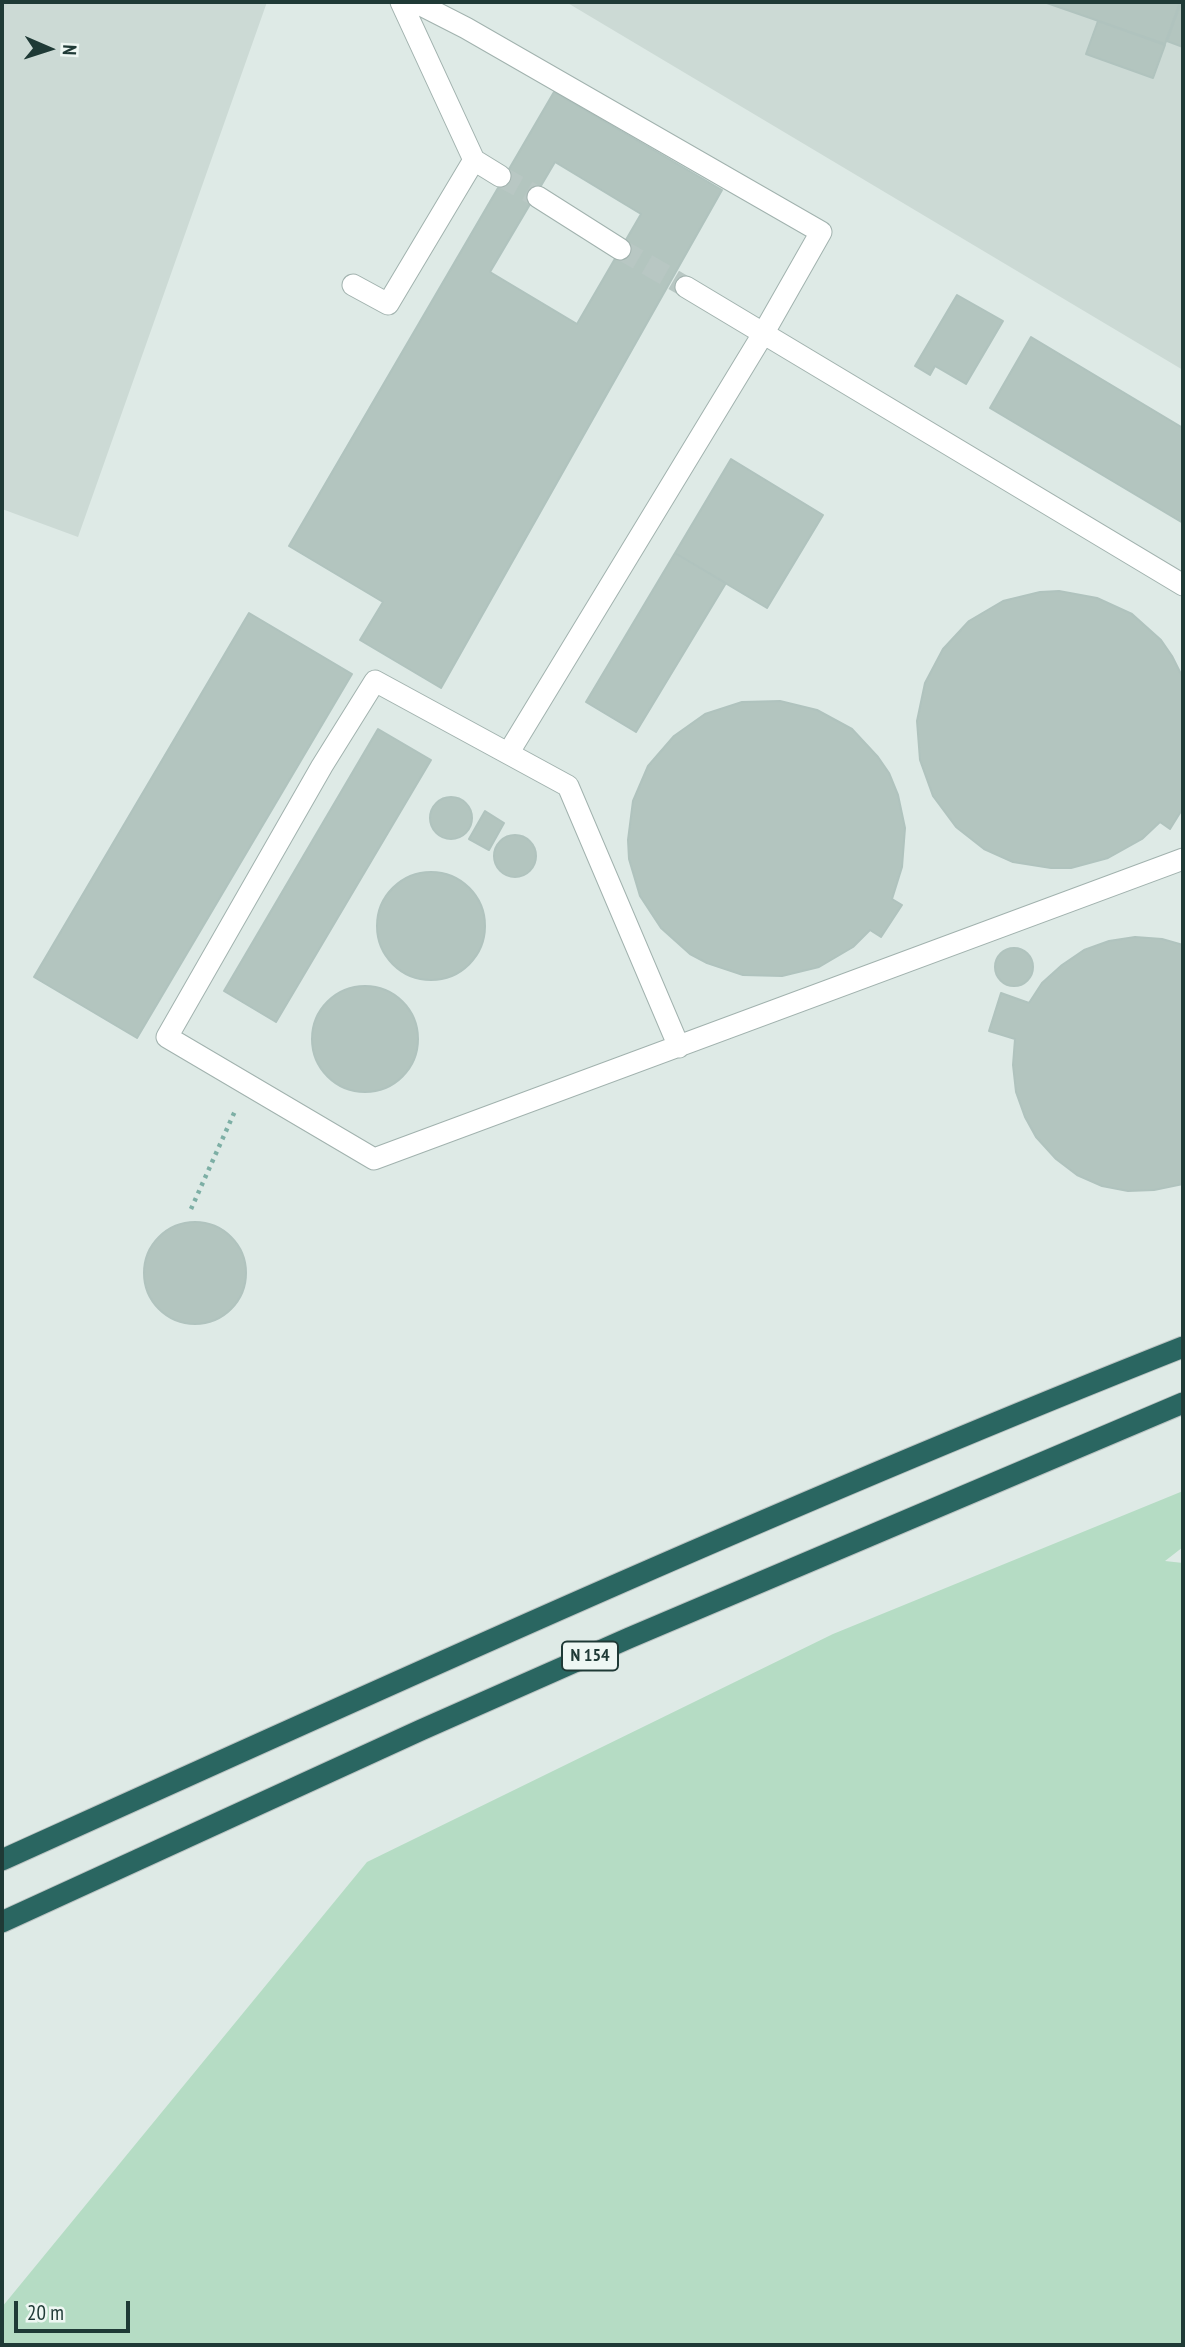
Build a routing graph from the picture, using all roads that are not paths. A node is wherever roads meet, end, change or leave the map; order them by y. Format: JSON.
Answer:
{"nodes":[{"id":1,"x":401,"y":2,"type":"edge"},
{"id":2,"x":415,"y":2,"type":"edge"},
{"id":3,"x":474,"y":160,"type":"junction"},
{"id":4,"x":500,"y":176,"type":"tunnel mouth"},
{"id":5,"x":538,"y":197,"type":"tunnel mouth"},
{"id":6,"x":620,"y":249,"type":"tunnel mouth"},
{"id":7,"x":353,"y":285,"type":"dead end"},
{"id":8,"x":686,"y":287,"type":"tunnel mouth"},
{"id":9,"x":763,"y":334,"type":"junction"},
{"id":10,"x":1183,"y":585,"type":"edge"},
{"id":11,"x":509,"y":752,"type":"junction"},
{"id":12,"x":1183,"y":859,"type":"edge"},
{"id":13,"x":679,"y":1047,"type":"junction"},
{"id":14,"x":1183,"y":1347,"type":"edge"},
{"id":15,"x":1183,"y":1403,"type":"edge"},
{"id":16,"x":2,"y":1860,"type":"edge"},
{"id":17,"x":2,"y":1922,"type":"edge"}],
"edges":[{"from":1,"to":3,"type":"lane"},
{"from":2,"to":9,"type":"lane"},
{"from":3,"to":4,"type":"lane"},
{"from":3,"to":7,"type":"lane"},
{"from":5,"to":6,"type":"lane"},
{"from":8,"to":9,"type":"lane"},
{"from":9,"to":10,"type":"lane"},
{"from":9,"to":11,"type":"lane"},
{"from":11,"to":13,"type":"lane"},
{"from":11,"to":13,"type":"lane"},
{"from":12,"to":13,"type":"lane"},
{"from":14,"to":16,"type":"highway"},
{"from":15,"to":17,"type":"highway","number":"N 154"}]}
